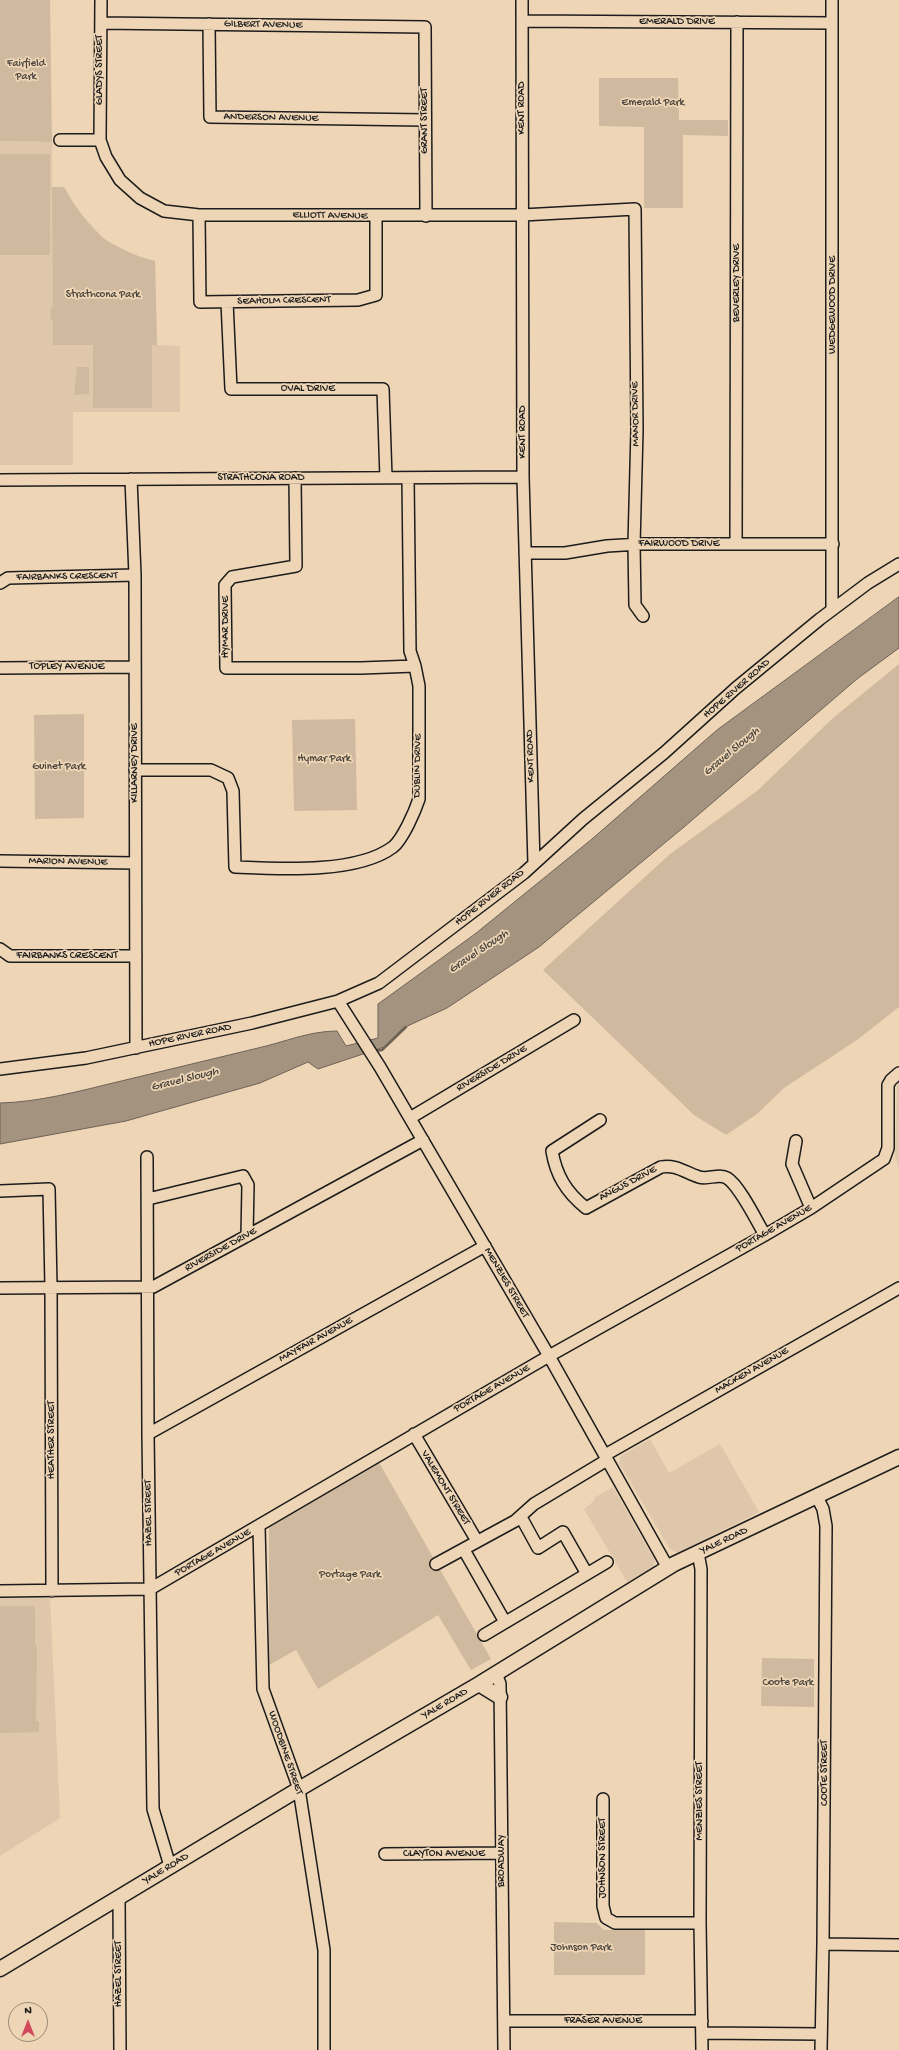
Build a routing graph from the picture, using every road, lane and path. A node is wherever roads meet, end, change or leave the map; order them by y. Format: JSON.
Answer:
{"nodes":[{"id":1,"x":101,"y":0,"type":"edge"},
{"id":2,"x":522,"y":0,"type":"edge"},
{"id":3,"x":832,"y":0,"type":"edge"},
{"id":4,"x":522,"y":21,"type":"junction"},
{"id":5,"x":737,"y":22,"type":"junction"},
{"id":6,"x":101,"y":23,"type":"junction"},
{"id":7,"x":832,"y":23,"type":"junction"},
{"id":8,"x":209,"y":24,"type":"junction"},
{"id":9,"x":425,"y":27,"type":"joint"},
{"id":10,"x":425,"y":120,"type":"junction"},
{"id":11,"x":60,"y":140,"type":"dead end"},
{"id":12,"x":100,"y":140,"type":"junction"},
{"id":13,"x":635,"y":209,"type":"joint"},
{"id":14,"x":199,"y":215,"type":"junction"},
{"id":15,"x":522,"y":215,"type":"junction"},
{"id":16,"x":426,"y":216,"type":"junction"},
{"id":17,"x":376,"y":217,"type":"junction"},
{"id":18,"x":227,"y":302,"type":"junction"},
{"id":19,"x":523,"y":477,"type":"junction"},
{"id":20,"x":295,"y":478,"type":"junction"},
{"id":21,"x":386,"y":478,"type":"junction"},
{"id":22,"x":408,"y":478,"type":"junction"},
{"id":23,"x":131,"y":479,"type":"junction"},
{"id":24,"x":0,"y":480,"type":"edge"},
{"id":25,"x":634,"y":544,"type":"junction"},
{"id":26,"x":736,"y":544,"type":"junction"},
{"id":27,"x":833,"y":544,"type":"junction"},
{"id":28,"x":525,"y":553,"type":"junction"},
{"id":29,"x":899,"y":564,"type":"edge"},
{"id":30,"x":135,"y":576,"type":"junction"},
{"id":31,"x":0,"y":583,"type":"edge"},
{"id":32,"x":832,"y":610,"type":"junction"},
{"id":33,"x":643,"y":616,"type":"dead end"},
{"id":34,"x":415,"y":666,"type":"junction"},
{"id":35,"x":135,"y":667,"type":"junction"},
{"id":36,"x":0,"y":668,"type":"edge"},
{"id":37,"x":135,"y":770,"type":"junction"},
{"id":38,"x":0,"y":861,"type":"edge"},
{"id":39,"x":135,"y":863,"type":"junction"},
{"id":40,"x":534,"y":864,"type":"junction"},
{"id":41,"x":0,"y":949,"type":"edge"},
{"id":42,"x":136,"y":956,"type":"junction"},
{"id":43,"x":338,"y":1001,"type":"junction"},
{"id":44,"x":574,"y":1020,"type":"dead end"},
{"id":45,"x":136,"y":1048,"type":"junction"},
{"id":46,"x":0,"y":1069,"type":"edge"},
{"id":47,"x":899,"y":1073,"type":"edge"},
{"id":48,"x":410,"y":1118,"type":"junction"},
{"id":49,"x":600,"y":1120,"type":"dead end"},
{"id":50,"x":423,"y":1140,"type":"junction"},
{"id":51,"x":796,"y":1141,"type":"dead end"},
{"id":52,"x":147,"y":1157,"type":"dead end"},
{"id":53,"x":0,"y":1191,"type":"edge"},
{"id":54,"x":148,"y":1199,"type":"junction"},
{"id":55,"x":811,"y":1208,"type":"junction"},
{"id":56,"x":765,"y":1235,"type":"junction"},
{"id":57,"x":247,"y":1236,"type":"junction"},
{"id":58,"x":484,"y":1246,"type":"junction"},
{"id":59,"x":148,"y":1287,"type":"junction"},
{"id":60,"x":0,"y":1288,"type":"edge"},
{"id":61,"x":51,"y":1288,"type":"junction"},
{"id":62,"x":899,"y":1288,"type":"edge"},
{"id":63,"x":549,"y":1356,"type":"junction"},
{"id":64,"x":148,"y":1434,"type":"junction"},
{"id":65,"x":414,"y":1434,"type":"junction"},
{"id":66,"x":899,"y":1457,"type":"edge"},
{"id":67,"x":606,"y":1458,"type":"junction"},
{"id":68,"x":817,"y":1497,"type":"junction"},
{"id":69,"x":521,"y":1517,"type":"junction"},
{"id":70,"x":259,"y":1527,"type":"junction"},
{"id":71,"x":477,"y":1541,"type":"junction"},
{"id":72,"x":464,"y":1550,"type":"junction"},
{"id":73,"x":698,"y":1553,"type":"junction"},
{"id":74,"x":607,"y":1562,"type":"dead end"},
{"id":75,"x":436,"y":1564,"type":"dead end"},
{"id":76,"x":668,"y":1568,"type":"junction"},
{"id":77,"x":587,"y":1574,"type":"junction"},
{"id":78,"x":150,"y":1589,"type":"junction"},
{"id":79,"x":52,"y":1591,"type":"junction"},
{"id":80,"x":0,"y":1592,"type":"edge"},
{"id":81,"x":505,"y":1622,"type":"junction"},
{"id":82,"x":484,"y":1635,"type":"dead end"},
{"id":83,"x":496,"y":1673,"type":"junction"},
{"id":84,"x":479,"y":1684,"type":"junction"},
{"id":85,"x":500,"y":1697,"type":"junction"},
{"id":86,"x":299,"y":1789,"type":"junction"},
{"id":87,"x":603,"y":1799,"type":"dead end"},
{"id":88,"x":385,"y":1854,"type":"dead end"},
{"id":89,"x":502,"y":1854,"type":"junction"},
{"id":90,"x":170,"y":1866,"type":"junction"},
{"id":91,"x":119,"y":1898,"type":"junction"},
{"id":92,"x":700,"y":1923,"type":"junction"},
{"id":93,"x":823,"y":1944,"type":"junction"},
{"id":94,"x":899,"y":1945,"type":"edge"},
{"id":95,"x":0,"y":1969,"type":"edge"},
{"id":96,"x":504,"y":2021,"type":"junction"},
{"id":97,"x":702,"y":2021,"type":"junction"},
{"id":98,"x":702,"y":2033,"type":"junction"},
{"id":99,"x":821,"y":2034,"type":"junction"},
{"id":100,"x":120,"y":2050,"type":"edge"},
{"id":101,"x":324,"y":2050,"type":"edge"},
{"id":102,"x":504,"y":2050,"type":"edge"},
{"id":103,"x":702,"y":2050,"type":"edge"},
{"id":104,"x":821,"y":2050,"type":"edge"}],
"edges":[{"from":1,"to":6,"type":"street","name":"GLADYS STREET"},
{"from":2,"to":4,"type":"street","name":"KENT ROAD"},
{"from":3,"to":7,"type":"street","name":"WEDGEWOOD DRIVE"},
{"from":4,"to":5,"type":"street","name":"EMERALD DRIVE"},
{"from":4,"to":15,"type":"street","name":"KENT ROAD"},
{"from":5,"to":7,"type":"street","name":"EMERALD DRIVE"},
{"from":5,"to":26,"type":"street","name":"BEVERLEY DRIVE"},
{"from":6,"to":8,"type":"street","name":"GILBERT AVENUE"},
{"from":6,"to":12,"type":"street","name":"GLADYS STREET"},
{"from":7,"to":27,"type":"street","name":"WEDGEWOOD DRIVE"},
{"from":8,"to":9,"type":"street","name":"GILBERT AVENUE"},
{"from":8,"to":10,"type":"street","name":"ANDERSON AVENUE"},
{"from":9,"to":10,"type":"street","name":"GRANT STREET"},
{"from":10,"to":16,"type":"street","name":"GRANT STREET"},
{"from":11,"to":12,"type":"street"},
{"from":12,"to":14,"type":"street","name":"ELLIOTT AVENUE"},
{"from":13,"to":15,"type":"street","name":"ELLIOTT AVENUE"},
{"from":13,"to":25,"type":"street","name":"MANOR DRIVE"},
{"from":14,"to":17,"type":"street","name":"ELLIOTT AVENUE"},
{"from":14,"to":18,"type":"street","name":"SEAHOLM CRESCENT"},
{"from":15,"to":16,"type":"street","name":"ELLIOTT AVENUE"},
{"from":15,"to":19,"type":"street","name":"KENT ROAD"},
{"from":16,"to":17,"type":"street","name":"ELLIOTT AVENUE"},
{"from":17,"to":18,"type":"street","name":"SEAHOLM CRESCENT"},
{"from":18,"to":21,"type":"street","name":"OVAL DRIVE"},
{"from":19,"to":22,"type":"street","name":"STRATHCONA ROAD"},
{"from":19,"to":28,"type":"street","name":"KENT ROAD"},
{"from":20,"to":21,"type":"street","name":"STRATHCONA ROAD"},
{"from":20,"to":23,"type":"street","name":"STRATHCONA ROAD"},
{"from":20,"to":34,"type":"street","name":"HYMAR DRIVE"},
{"from":21,"to":22,"type":"street","name":"STRATHCONA ROAD"},
{"from":22,"to":34,"type":"street","name":"DUBLIN DRIVE"},
{"from":23,"to":24,"type":"street","name":"STRATHCONA ROAD"},
{"from":23,"to":30,"type":"street","name":"KILLARNEY DRIVE"},
{"from":25,"to":26,"type":"street","name":"FAIRWOOD DRIVE"},
{"from":25,"to":28,"type":"street","name":"FAIRWOOD DRIVE"},
{"from":25,"to":33,"type":"street","name":"MANOR DRIVE"},
{"from":26,"to":27,"type":"street","name":"FAIRWOOD DRIVE"},
{"from":27,"to":32,"type":"street","name":"WEDGEWOOD DRIVE"},
{"from":28,"to":40,"type":"street","name":"KENT ROAD"},
{"from":29,"to":32,"type":"street","name":"HOPE RIVER ROAD"},
{"from":30,"to":31,"type":"street","name":"FAIRBANKS CRESCENT"},
{"from":30,"to":35,"type":"street","name":"KILLARNEY DRIVE"},
{"from":32,"to":40,"type":"street","name":"HOPE RIVER ROAD"},
{"from":34,"to":37,"type":"street","name":"DUBLIN DRIVE"},
{"from":35,"to":36,"type":"street","name":"TOPLEY AVENUE"},
{"from":35,"to":37,"type":"street","name":"KILLARNEY DRIVE"},
{"from":37,"to":39,"type":"street","name":"KILLARNEY DRIVE"},
{"from":38,"to":39,"type":"street","name":"MARION AVENUE"},
{"from":39,"to":42,"type":"street","name":"KILLARNEY DRIVE"},
{"from":40,"to":43,"type":"street","name":"HOPE RIVER ROAD"},
{"from":41,"to":42,"type":"street","name":"FAIRBANKS CRESCENT"},
{"from":42,"to":45,"type":"street","name":"KILLARNEY DRIVE"},
{"from":43,"to":45,"type":"street","name":"HOPE RIVER ROAD"},
{"from":43,"to":48,"type":"street","name":"MENZIES STREET"},
{"from":44,"to":48,"type":"street","name":"RIVERSIDE DRIVE"},
{"from":45,"to":46,"type":"street","name":"HOPE RIVER ROAD"},
{"from":47,"to":55,"type":"street","name":"PORTAGE AVENUE"},
{"from":48,"to":50,"type":"street","name":"MENZIES STREET"},
{"from":49,"to":56,"type":"street","name":"ANGUS DRIVE"},
{"from":50,"to":57,"type":"street","name":"RIVERSIDE DRIVE"},
{"from":50,"to":58,"type":"street","name":"MENZIES STREET"},
{"from":51,"to":55,"type":"street"},
{"from":52,"to":54,"type":"street","name":"HAZEL STREET"},
{"from":53,"to":61,"type":"street","name":"HEATHER STREET"},
{"from":54,"to":57,"type":"street"},
{"from":54,"to":59,"type":"street","name":"HAZEL STREET"},
{"from":55,"to":56,"type":"street","name":"PORTAGE AVENUE"},
{"from":56,"to":63,"type":"street","name":"PORTAGE AVENUE"},
{"from":57,"to":59,"type":"street","name":"RIVERSIDE DRIVE"},
{"from":58,"to":63,"type":"street","name":"MENZIES STREET"},
{"from":58,"to":64,"type":"street","name":"MAYFAIR AVENUE"},
{"from":59,"to":61,"type":"street","name":"RIVERSIDE DRIVE"},
{"from":59,"to":64,"type":"street","name":"HAZEL STREET"},
{"from":60,"to":61,"type":"street","name":"RIVERSIDE DRIVE"},
{"from":61,"to":79,"type":"street","name":"HEATHER STREET"},
{"from":62,"to":67,"type":"street","name":"MACKEN AVENUE"},
{"from":63,"to":65,"type":"street","name":"PORTAGE AVENUE"},
{"from":63,"to":67,"type":"street","name":"MENZIES STREET"},
{"from":64,"to":78,"type":"street","name":"HAZEL STREET"},
{"from":65,"to":70,"type":"street","name":"PORTAGE AVENUE"},
{"from":65,"to":71,"type":"street","name":"VALEMONT STREET"},
{"from":66,"to":68,"type":"main road","name":"YALE ROAD"},
{"from":67,"to":69,"type":"street","name":"MACKEN AVENUE"},
{"from":67,"to":76,"type":"street","name":"MENZIES STREET"},
{"from":68,"to":73,"type":"main road","name":"YALE ROAD"},
{"from":68,"to":93,"type":"street","name":"COOTE STREET"},
{"from":69,"to":71,"type":"street","name":"MACKEN AVENUE"},
{"from":69,"to":77,"type":"street"},
{"from":70,"to":78,"type":"street","name":"PORTAGE AVENUE"},
{"from":70,"to":86,"type":"street","name":"WOODBINE STREET"},
{"from":71,"to":72,"type":"street","name":"MACKEN AVENUE"},
{"from":72,"to":75,"type":"street","name":"MACKEN AVENUE"},
{"from":72,"to":81,"type":"street"},
{"from":73,"to":76,"type":"main road","name":"YALE ROAD"},
{"from":73,"to":92,"type":"street","name":"MENZIES STREET"},
{"from":74,"to":77,"type":"street"},
{"from":76,"to":83,"type":"main road","name":"YALE ROAD"},
{"from":77,"to":81,"type":"street"},
{"from":78,"to":79,"type":"street","name":"PORTAGE AVENUE"},
{"from":78,"to":90,"type":"street","name":"HAZEL STREET"},
{"from":79,"to":80,"type":"street","name":"PORTAGE AVENUE"},
{"from":81,"to":82,"type":"street"},
{"from":83,"to":84,"type":"main road","name":"YALE ROAD"},
{"from":83,"to":85,"type":"street","name":"BROADWAY"},
{"from":84,"to":85,"type":"main road"},
{"from":84,"to":86,"type":"main road","name":"YALE ROAD"},
{"from":85,"to":89,"type":"street","name":"BROADWAY"},
{"from":86,"to":90,"type":"main road","name":"YALE ROAD"},
{"from":86,"to":101,"type":"street","name":"WOODBINE STREET"},
{"from":87,"to":92,"type":"street","name":"JOHNSON STREET"},
{"from":88,"to":89,"type":"street","name":"CLAYTON AVENUE"},
{"from":89,"to":96,"type":"street","name":"BROADWAY"},
{"from":90,"to":91,"type":"main road","name":"YALE ROAD"},
{"from":91,"to":95,"type":"main road","name":"YALE ROAD"},
{"from":91,"to":100,"type":"street","name":"HAZEL STREET"},
{"from":92,"to":97,"type":"street","name":"MENZIES STREET"},
{"from":93,"to":94,"type":"street"},
{"from":93,"to":99,"type":"street","name":"COOTE STREET"},
{"from":96,"to":97,"type":"street","name":"FRASER AVENUE"},
{"from":96,"to":102,"type":"street","name":"BROADWAY"},
{"from":97,"to":98,"type":"street","name":"MENZIES STREET"},
{"from":98,"to":99,"type":"street"},
{"from":98,"to":103,"type":"street","name":"MENZIES STREET"},
{"from":99,"to":104,"type":"street","name":"COOTE STREET"}]}
